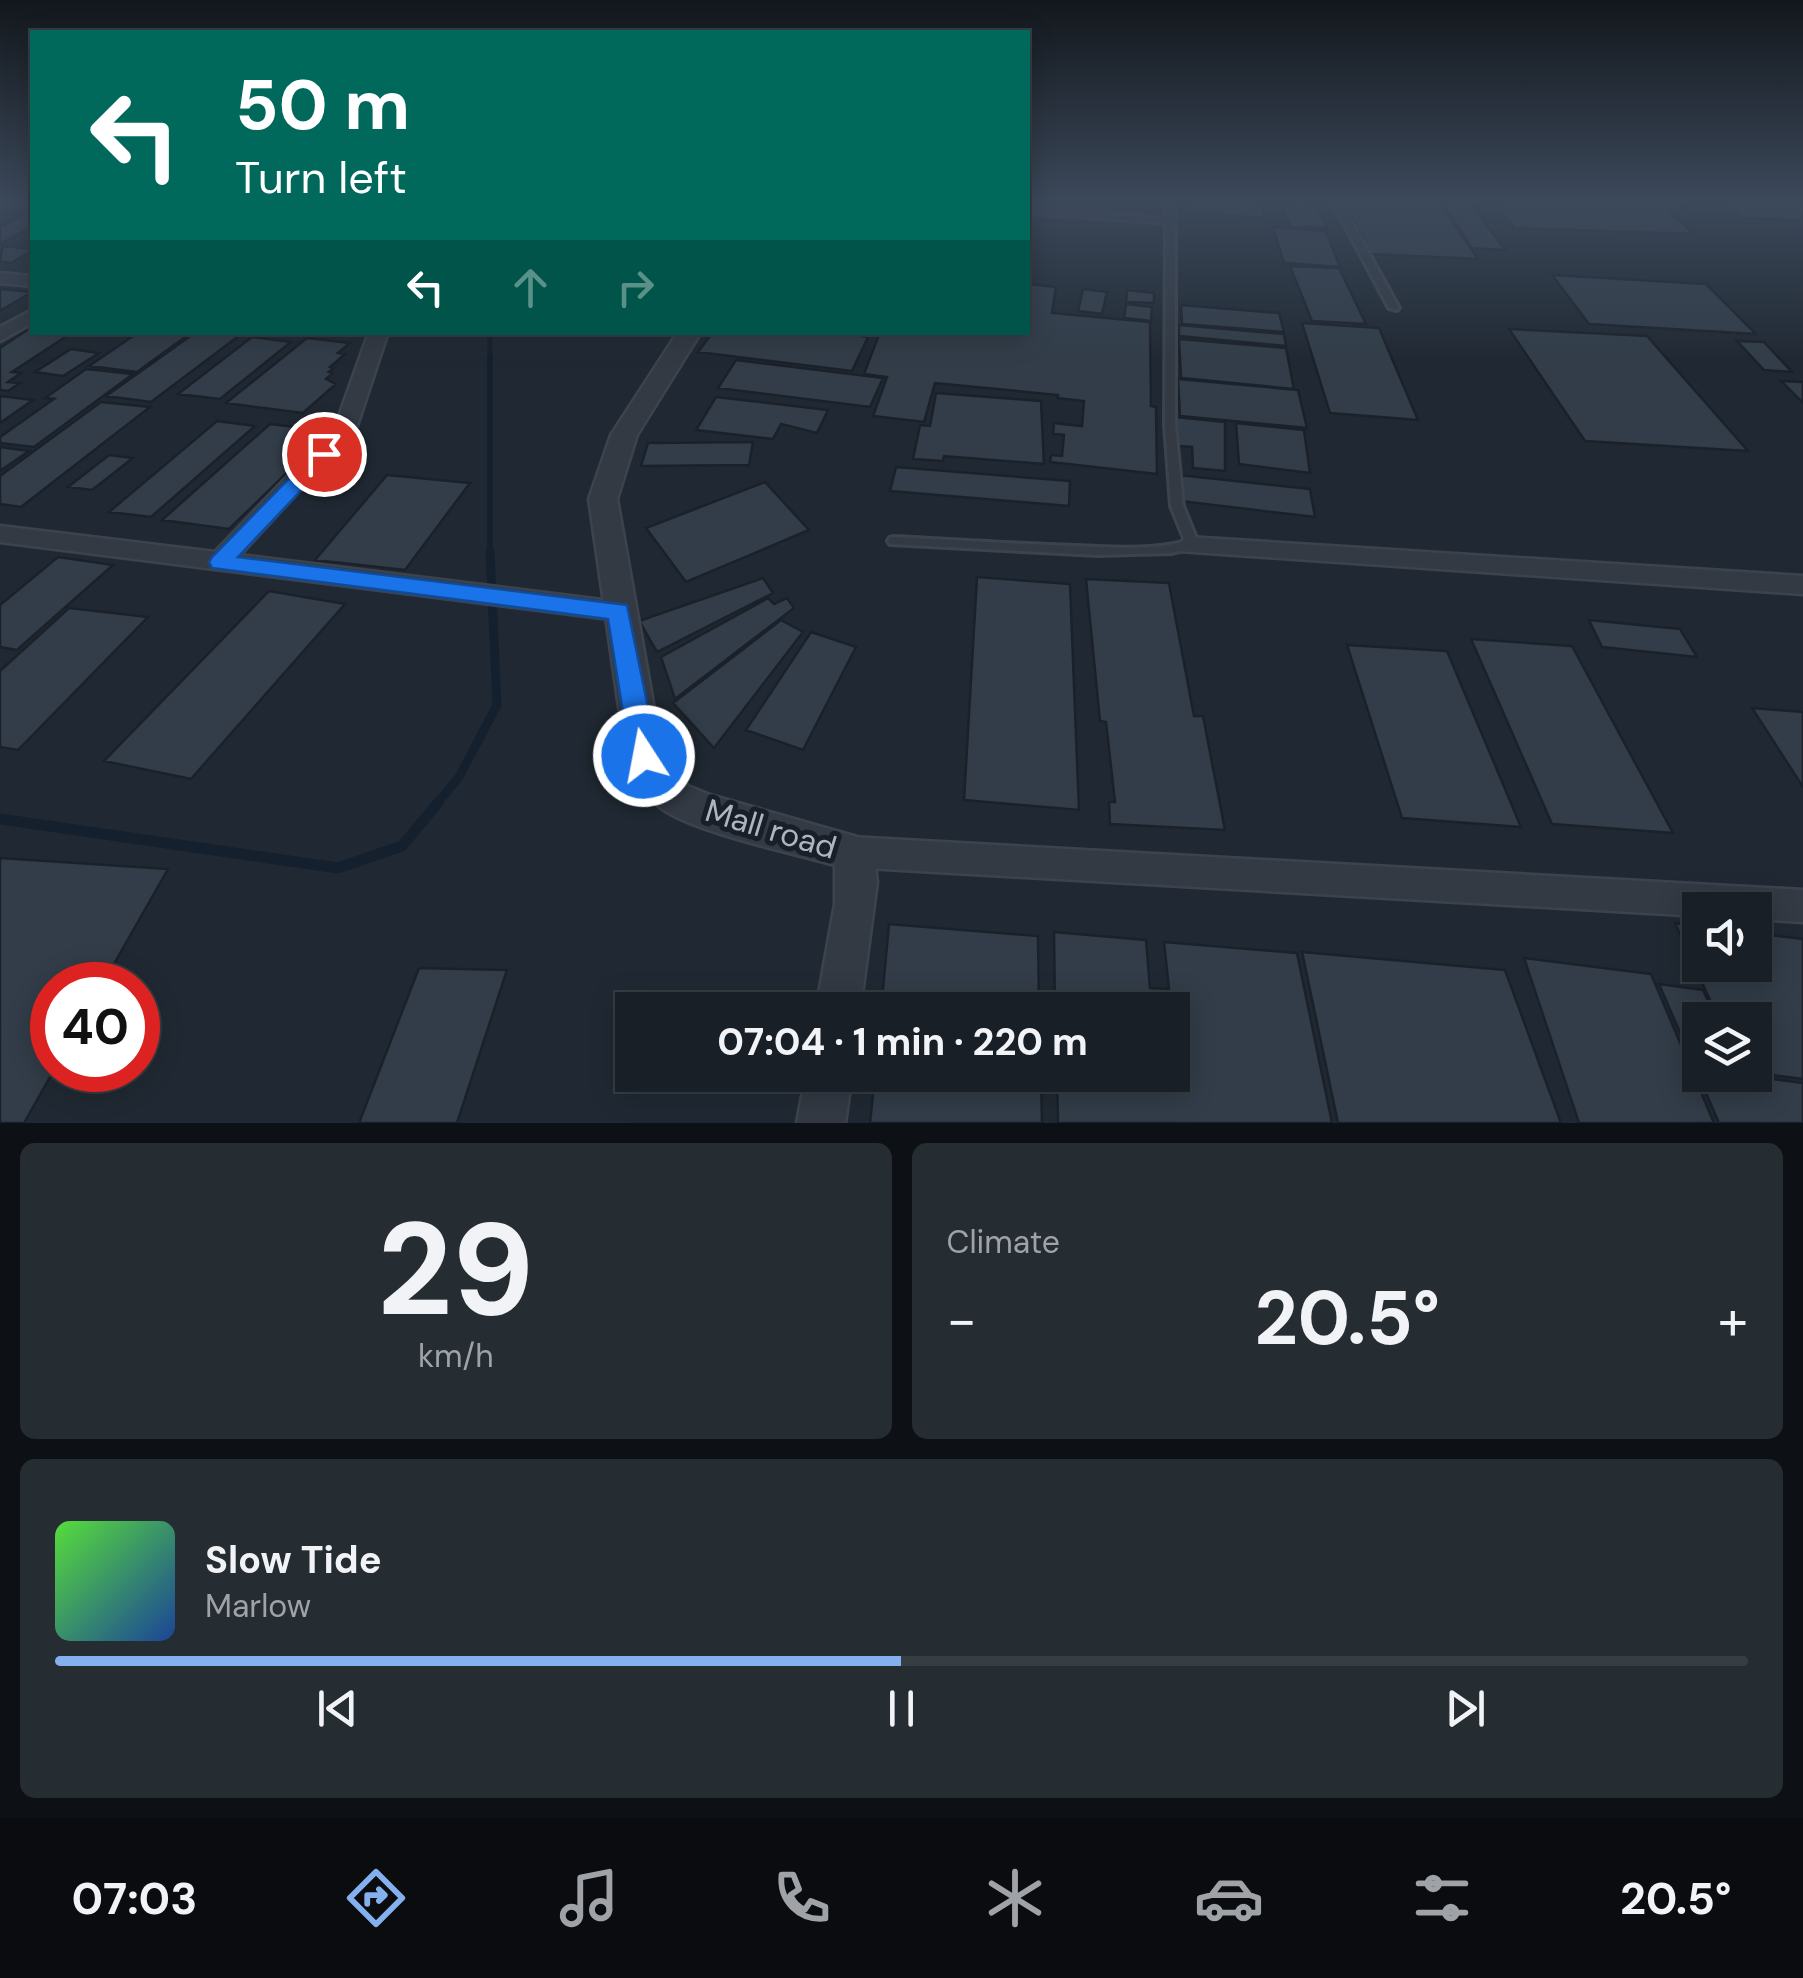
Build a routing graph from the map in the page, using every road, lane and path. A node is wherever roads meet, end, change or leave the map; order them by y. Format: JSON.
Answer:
{"nodes":[{"id":1,"x":1170,"y":255,"type":"edge"},
{"id":2,"x":1366,"y":255,"type":"edge"},
{"id":3,"x":0,"y":278,"type":"edge"},
{"id":4,"x":30,"y":281,"type":"edge"},
{"id":5,"x":1394,"y":308,"type":"dead end"},
{"id":6,"x":30,"y":316,"type":"edge"},
{"id":7,"x":0,"y":335,"type":"edge"},
{"id":8,"x":378,"y":335,"type":"edge"},
{"id":9,"x":688,"y":335,"type":"edge"},
{"id":10,"x":0,"y":534,"type":"edge"},
{"id":11,"x":894,"y":540,"type":"dead end"},
{"id":12,"x":1188,"y":546,"type":"junction"},
{"id":13,"x":220,"y":562,"type":"junction"},
{"id":14,"x":1803,"y":585,"type":"edge"},
{"id":15,"x":618,"y":611,"type":"junction"},
{"id":16,"x":850,"y":852,"type":"junction"},
{"id":17,"x":1803,"y":906,"type":"edge"},
{"id":18,"x":841,"y":992,"type":"edge"},
{"id":19,"x":826,"y":1092,"type":"edge"},
{"id":20,"x":821,"y":1123,"type":"edge"}],
"edges":[{"from":1,"to":12,"type":"lane"},
{"from":2,"to":5,"type":"lane"},
{"from":3,"to":4,"type":"street"},
{"from":6,"to":7,"type":"street"},
{"from":8,"to":13,"type":"street"},
{"from":9,"to":15,"type":"street","name":"Mall road"},
{"from":10,"to":13,"type":"street"},
{"from":11,"to":12,"type":"lane"},
{"from":12,"to":14,"type":"street"},
{"from":13,"to":15,"type":"street"},
{"from":15,"to":16,"type":"street","name":"Mall road"},
{"from":16,"to":17,"type":"street"},
{"from":16,"to":18,"type":"street","name":"Mall road"},
{"from":19,"to":20,"type":"street"}]}
